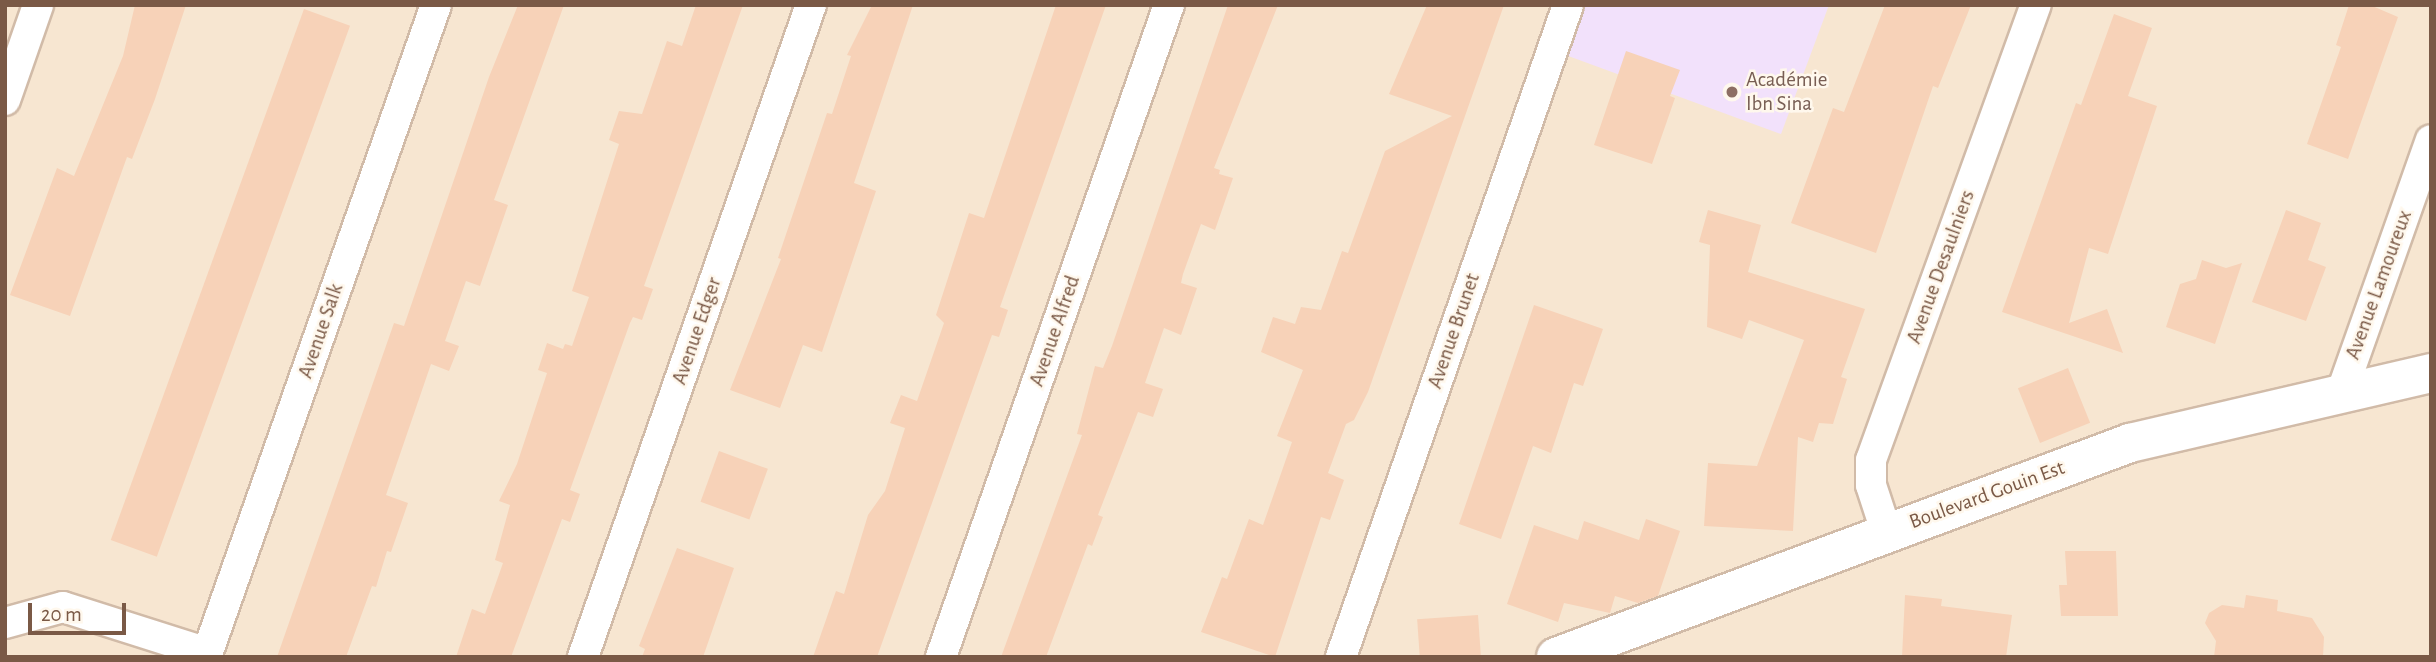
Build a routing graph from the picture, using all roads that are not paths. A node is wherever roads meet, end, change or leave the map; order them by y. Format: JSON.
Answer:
{"nodes":[{"id":1,"x":38,"y":5,"type":"edge"},
{"id":2,"x":436,"y":5,"type":"edge"},
{"id":3,"x":811,"y":5,"type":"edge"},
{"id":4,"x":1169,"y":5,"type":"edge"},
{"id":5,"x":1568,"y":5,"type":"edge"},
{"id":6,"x":2036,"y":5,"type":"edge"},
{"id":7,"x":5,"y":100,"type":"edge"},
{"id":8,"x":2431,"y":140,"type":"edge"},
{"id":9,"x":2431,"y":373,"type":"edge"},
{"id":10,"x":2342,"y":391,"type":"junction"},
{"id":11,"x":1886,"y":531,"type":"junction"},
{"id":12,"x":5,"y":623,"type":"edge"},
{"id":13,"x":207,"y":655,"type":"edge"},
{"id":14,"x":583,"y":657,"type":"edge"},
{"id":15,"x":941,"y":657,"type":"edge"},
{"id":16,"x":1341,"y":657,"type":"edge"},
{"id":17,"x":1556,"y":657,"type":"edge"}],
"edges":[{"from":1,"to":7,"type":"street"},
{"from":2,"to":13,"type":"street","name":"Avenue Salk"},
{"from":3,"to":14,"type":"street","name":"Avenue Edger"},
{"from":4,"to":15,"type":"street","name":"Avenue Alfred"},
{"from":5,"to":16,"type":"street","name":"Avenue Brunet"},
{"from":6,"to":11,"type":"street","name":"Avenue Desaulniers"},
{"from":8,"to":10,"type":"street","name":"Avenue Lamoureux"},
{"from":9,"to":10,"type":"street","name":"Boulevard Gouin Est"},
{"from":10,"to":11,"type":"street","name":"Boulevard Gouin Est"},
{"from":11,"to":17,"type":"street","name":"Boulevard Gouin Est"},
{"from":12,"to":13,"type":"street"}]}
